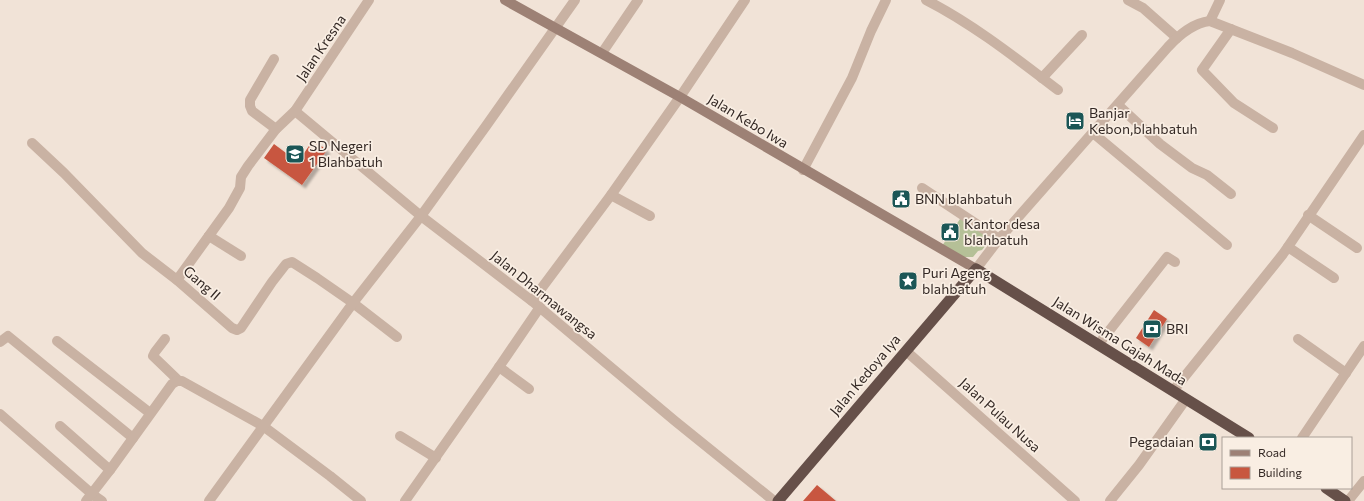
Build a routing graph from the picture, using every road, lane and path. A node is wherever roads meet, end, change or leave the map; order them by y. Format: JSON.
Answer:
{"nodes":[{"id":1,"x":369,"y":0,"type":"edge"},
{"id":2,"x":506,"y":0,"type":"edge"},
{"id":3,"x":575,"y":0,"type":"edge"},
{"id":4,"x":638,"y":0,"type":"edge"},
{"id":5,"x":745,"y":0,"type":"edge"},
{"id":6,"x":886,"y":0,"type":"edge"},
{"id":7,"x":926,"y":0,"type":"edge"},
{"id":8,"x":1128,"y":0,"type":"edge"},
{"id":9,"x":1219,"y":0,"type":"edge"},
{"id":10,"x":1210,"y":21,"type":"junction"},
{"id":11,"x":556,"y":27,"type":"junction"},
{"id":12,"x":1231,"y":29,"type":"junction"},
{"id":13,"x":1082,"y":35,"type":"dead end"},
{"id":14,"x":1177,"y":38,"type":"junction"},
{"id":15,"x":602,"y":53,"type":"junction"},
{"id":16,"x":274,"y":59,"type":"dead end"},
{"id":17,"x":1042,"y":78,"type":"junction"},
{"id":18,"x":1364,"y":85,"type":"edge"},
{"id":19,"x":1058,"y":90,"type":"dead end"},
{"id":20,"x":680,"y":97,"type":"junction"},
{"id":21,"x":1118,"y":105,"type":"junction"},
{"id":22,"x":295,"y":111,"type":"junction"},
{"id":23,"x":1274,"y":128,"type":"dead end"},
{"id":24,"x":276,"y":129,"type":"junction"},
{"id":25,"x":1093,"y":133,"type":"junction"},
{"id":26,"x":1364,"y":135,"type":"edge"},
{"id":27,"x":32,"y":143,"type":"dead end"},
{"id":28,"x":803,"y":170,"type":"junction"},
{"id":29,"x":922,"y":188,"type":"dead end"},
{"id":30,"x":1231,"y":194,"type":"dead end"},
{"id":31,"x":611,"y":195,"type":"junction"},
{"id":32,"x":1308,"y":215,"type":"junction"},
{"id":33,"x":421,"y":216,"type":"junction"},
{"id":34,"x":650,"y":216,"type":"dead end"},
{"id":35,"x":209,"y":236,"type":"junction"},
{"id":36,"x":999,"y":239,"type":"junction"},
{"id":37,"x":1227,"y":245,"type":"dead end"},
{"id":38,"x":1288,"y":247,"type":"junction"},
{"id":39,"x":1357,"y":248,"type":"dead end"},
{"id":40,"x":241,"y":256,"type":"dead end"},
{"id":41,"x":1175,"y":262,"type":"dead end"},
{"id":42,"x":976,"y":269,"type":"junction"},
{"id":43,"x":1334,"y":278,"type":"dead end"},
{"id":44,"x":177,"y":280,"type":"junction"},
{"id":45,"x":353,"y":303,"type":"junction"},
{"id":46,"x":536,"y":304,"type":"junction"},
{"id":47,"x":397,"y":337,"type":"dead end"},
{"id":48,"x":165,"y":339,"type":"dead end"},
{"id":49,"x":1298,"y":339,"type":"dead end"},
{"id":50,"x":57,"y":341,"type":"dead end"},
{"id":51,"x":0,"y":342,"type":"edge"},
{"id":52,"x":1098,"y":345,"type":"junction"},
{"id":53,"x":1364,"y":346,"type":"edge"},
{"id":54,"x":906,"y":351,"type":"junction"},
{"id":55,"x":500,"y":367,"type":"junction"},
{"id":56,"x":1346,"y":373,"type":"junction"},
{"id":57,"x":179,"y":381,"type":"junction"},
{"id":58,"x":529,"y":389,"type":"dead end"},
{"id":59,"x":1173,"y":391,"type":"junction"},
{"id":60,"x":1186,"y":399,"type":"junction"},
{"id":61,"x":0,"y":414,"type":"edge"},
{"id":62,"x":150,"y":414,"type":"junction"},
{"id":63,"x":60,"y":426,"type":"dead end"},
{"id":64,"x":263,"y":426,"type":"junction"},
{"id":65,"x":400,"y":436,"type":"dead end"},
{"id":66,"x":1247,"y":437,"type":"edge"},
{"id":67,"x":1303,"y":437,"type":"edge"},
{"id":68,"x":133,"y":438,"type":"junction"},
{"id":69,"x":436,"y":458,"type":"junction"},
{"id":70,"x":110,"y":470,"type":"junction"},
{"id":71,"x":1364,"y":481,"type":"edge"},
{"id":72,"x":1327,"y":489,"type":"edge"},
{"id":73,"x":89,"y":498,"type":"edge"},
{"id":74,"x":102,"y":501,"type":"edge"},
{"id":75,"x":210,"y":501,"type":"edge"},
{"id":76,"x":361,"y":501,"type":"edge"},
{"id":77,"x":405,"y":501,"type":"edge"},
{"id":78,"x":774,"y":501,"type":"edge"},
{"id":79,"x":778,"y":501,"type":"edge"},
{"id":80,"x":1075,"y":501,"type":"edge"},
{"id":81,"x":1110,"y":501,"type":"edge"},
{"id":82,"x":1345,"y":501,"type":"edge"},
{"id":83,"x":1348,"y":501,"type":"edge"}],
"edges":[{"from":1,"to":22,"type":"street","name":"Jalan Kresna"},
{"from":2,"to":11,"type":"main road","name":"Jalan Kebo Iwa"},
{"from":3,"to":11,"type":"street"},
{"from":4,"to":15,"type":"street"},
{"from":5,"to":20,"type":"street"},
{"from":6,"to":28,"type":"street"},
{"from":7,"to":17,"type":"street"},
{"from":8,"to":14,"type":"street"},
{"from":9,"to":10,"type":"street"},
{"from":10,"to":12,"type":"street"},
{"from":10,"to":14,"type":"street"},
{"from":11,"to":15,"type":"main road","name":"Jalan Kebo Iwa"},
{"from":11,"to":33,"type":"street"},
{"from":12,"to":18,"type":"street"},
{"from":12,"to":23,"type":"street"},
{"from":13,"to":17,"type":"street"},
{"from":14,"to":21,"type":"street"},
{"from":15,"to":20,"type":"main road","name":"Jalan Kebo Iwa"},
{"from":16,"to":24,"type":"street"},
{"from":17,"to":19,"type":"street"},
{"from":20,"to":28,"type":"main road","name":"Jalan Kebo Iwa"},
{"from":20,"to":31,"type":"street"},
{"from":21,"to":25,"type":"street"},
{"from":21,"to":30,"type":"street"},
{"from":22,"to":24,"type":"street","name":"Jalan Kresna"},
{"from":22,"to":33,"type":"street","name":"Jalan Dharmawangsa"},
{"from":24,"to":35,"type":"street","name":"Jalan Kresna"},
{"from":25,"to":36,"type":"street"},
{"from":25,"to":37,"type":"street"},
{"from":26,"to":32,"type":"street"},
{"from":27,"to":44,"type":"street","name":"Gang II"},
{"from":28,"to":42,"type":"main road","name":"Jalan Kebo Iwa"},
{"from":29,"to":36,"type":"street"},
{"from":31,"to":34,"type":"street"},
{"from":31,"to":46,"type":"street"},
{"from":32,"to":38,"type":"street"},
{"from":32,"to":39,"type":"street"},
{"from":33,"to":45,"type":"street"},
{"from":33,"to":46,"type":"street","name":"Jalan Dharmawangsa"},
{"from":35,"to":40,"type":"street"},
{"from":35,"to":44,"type":"street","name":"Jalan Kresna"},
{"from":36,"to":42,"type":"street"},
{"from":38,"to":43,"type":"street"},
{"from":38,"to":59,"type":"street"},
{"from":41,"to":52,"type":"street"},
{"from":42,"to":52,"type":"highway","name":"Jalan Wisma Gajah Mada"},
{"from":42,"to":54,"type":"highway","name":"Jalan Kedoya Iya"},
{"from":44,"to":45,"type":"street","name":"Gang II"},
{"from":45,"to":47,"type":"street"},
{"from":45,"to":64,"type":"street"},
{"from":46,"to":55,"type":"street"},
{"from":46,"to":78,"type":"street","name":"Jalan Dharmawangsa"},
{"from":48,"to":57,"type":"street"},
{"from":49,"to":56,"type":"street"},
{"from":50,"to":62,"type":"street"},
{"from":51,"to":68,"type":"street"},
{"from":52,"to":59,"type":"highway","name":"Jalan Wisma Gajah Mada"},
{"from":53,"to":56,"type":"street"},
{"from":54,"to":79,"type":"highway","name":"Jalan Kedoya Iya"},
{"from":54,"to":80,"type":"street","name":"Jalan Pulau Nusa"},
{"from":55,"to":58,"type":"street"},
{"from":55,"to":69,"type":"street"},
{"from":56,"to":67,"type":"street"},
{"from":57,"to":62,"type":"street"},
{"from":57,"to":64,"type":"street"},
{"from":59,"to":60,"type":"highway","name":"Jalan Wisma Gajah Mada"},
{"from":60,"to":66,"type":"highway","name":"Jalan Wisma Gajah Mada"},
{"from":60,"to":81,"type":"street"},
{"from":61,"to":73,"type":"street"},
{"from":62,"to":68,"type":"street"},
{"from":63,"to":70,"type":"street"},
{"from":64,"to":75,"type":"street"},
{"from":64,"to":76,"type":"street"},
{"from":65,"to":69,"type":"street"},
{"from":68,"to":70,"type":"street"},
{"from":69,"to":77,"type":"street"},
{"from":70,"to":73,"type":"street"},
{"from":71,"to":83,"type":"street"},
{"from":72,"to":82,"type":"highway"},
{"from":73,"to":74,"type":"street"}]}
